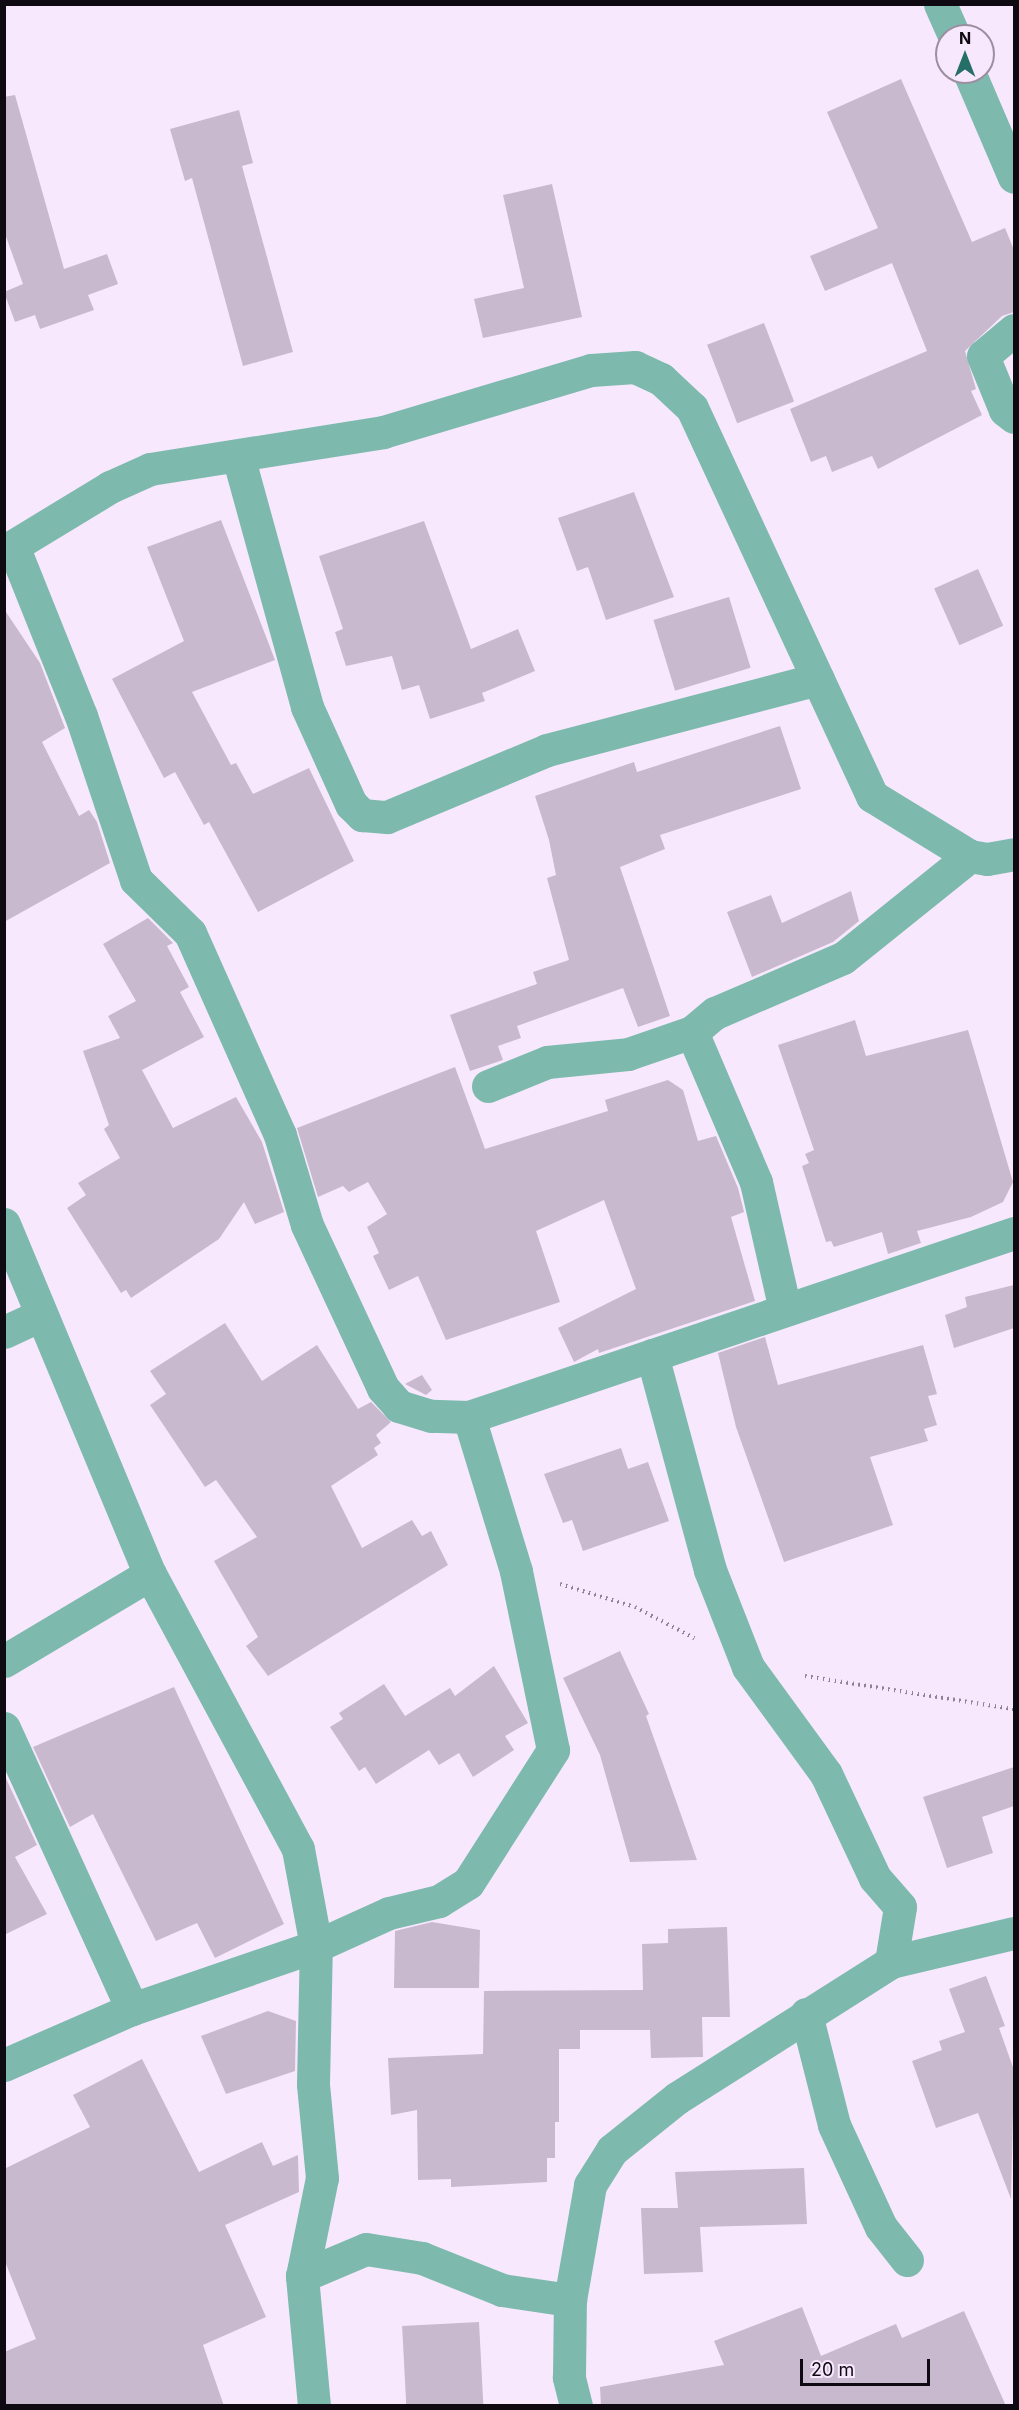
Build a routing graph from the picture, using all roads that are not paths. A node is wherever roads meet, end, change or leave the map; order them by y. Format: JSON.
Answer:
{"nodes":[{"id":1,"x":940,"y":4,"type":"edge"},
{"id":2,"x":949,"y":24,"type":"edge"},
{"id":3,"x":974,"y":84,"type":"edge"},
{"id":4,"x":1014,"y":177,"type":"edge"},
{"id":5,"x":1014,"y":330,"type":"edge"},
{"id":6,"x":1014,"y":417,"type":"edge"},
{"id":7,"x":238,"y":456,"type":"junction"},
{"id":8,"x":9,"y":549,"type":"edge"},
{"id":9,"x":818,"y":679,"type":"junction"},
{"id":10,"x":1014,"y":854,"type":"edge"},
{"id":11,"x":970,"y":856,"type":"junction"},
{"id":12,"x":692,"y":1032,"type":"junction"},
{"id":13,"x":488,"y":1086,"type":"dead end"},
{"id":14,"x":4,"y":1224,"type":"edge"},
{"id":15,"x":1014,"y":1233,"type":"edge"},
{"id":16,"x":785,"y":1310,"type":"junction"},
{"id":17,"x":41,"y":1315,"type":"junction"},
{"id":18,"x":4,"y":1332,"type":"edge"},
{"id":19,"x":652,"y":1355,"type":"junction"},
{"id":20,"x":470,"y":1417,"type":"junction"},
{"id":21,"x":150,"y":1574,"type":"junction"},
{"id":22,"x":4,"y":1661,"type":"edge"},
{"id":23,"x":4,"y":1728,"type":"edge"},
{"id":24,"x":1014,"y":1933,"type":"edge"},
{"id":25,"x":316,"y":1946,"type":"junction"},
{"id":26,"x":891,"y":1962,"type":"junction"},
{"id":27,"x":132,"y":2009,"type":"junction"},
{"id":28,"x":806,"y":2014,"type":"junction"},
{"id":29,"x":4,"y":2066,"type":"edge"},
{"id":30,"x":907,"y":2260,"type":"dead end"},
{"id":31,"x":302,"y":2276,"type":"junction"},
{"id":32,"x":570,"y":2300,"type":"junction"},
{"id":33,"x":314,"y":2406,"type":"edge"},
{"id":34,"x":576,"y":2406,"type":"edge"}],
"edges":[{"from":1,"to":2,"type":"street"},
{"from":3,"to":4,"type":"street"},
{"from":5,"to":6,"type":"street"},
{"from":7,"to":8,"type":"street"},
{"from":7,"to":9,"type":"street"},
{"from":7,"to":9,"type":"street"},
{"from":8,"to":20,"type":"street"},
{"from":9,"to":11,"type":"street"},
{"from":10,"to":11,"type":"street"},
{"from":11,"to":12,"type":"street"},
{"from":12,"to":13,"type":"street"},
{"from":12,"to":16,"type":"street"},
{"from":14,"to":17,"type":"street"},
{"from":15,"to":16,"type":"street"},
{"from":16,"to":19,"type":"street"},
{"from":17,"to":18,"type":"street"},
{"from":17,"to":21,"type":"street"},
{"from":19,"to":20,"type":"street"},
{"from":19,"to":26,"type":"street"},
{"from":20,"to":25,"type":"street"},
{"from":21,"to":22,"type":"street"},
{"from":21,"to":25,"type":"street"},
{"from":23,"to":27,"type":"street"},
{"from":24,"to":26,"type":"street"},
{"from":25,"to":27,"type":"street"},
{"from":25,"to":31,"type":"street"},
{"from":26,"to":28,"type":"street"},
{"from":27,"to":29,"type":"street"},
{"from":28,"to":30,"type":"street"},
{"from":28,"to":32,"type":"street"},
{"from":31,"to":32,"type":"street"},
{"from":31,"to":33,"type":"street"},
{"from":32,"to":34,"type":"street"}]}
